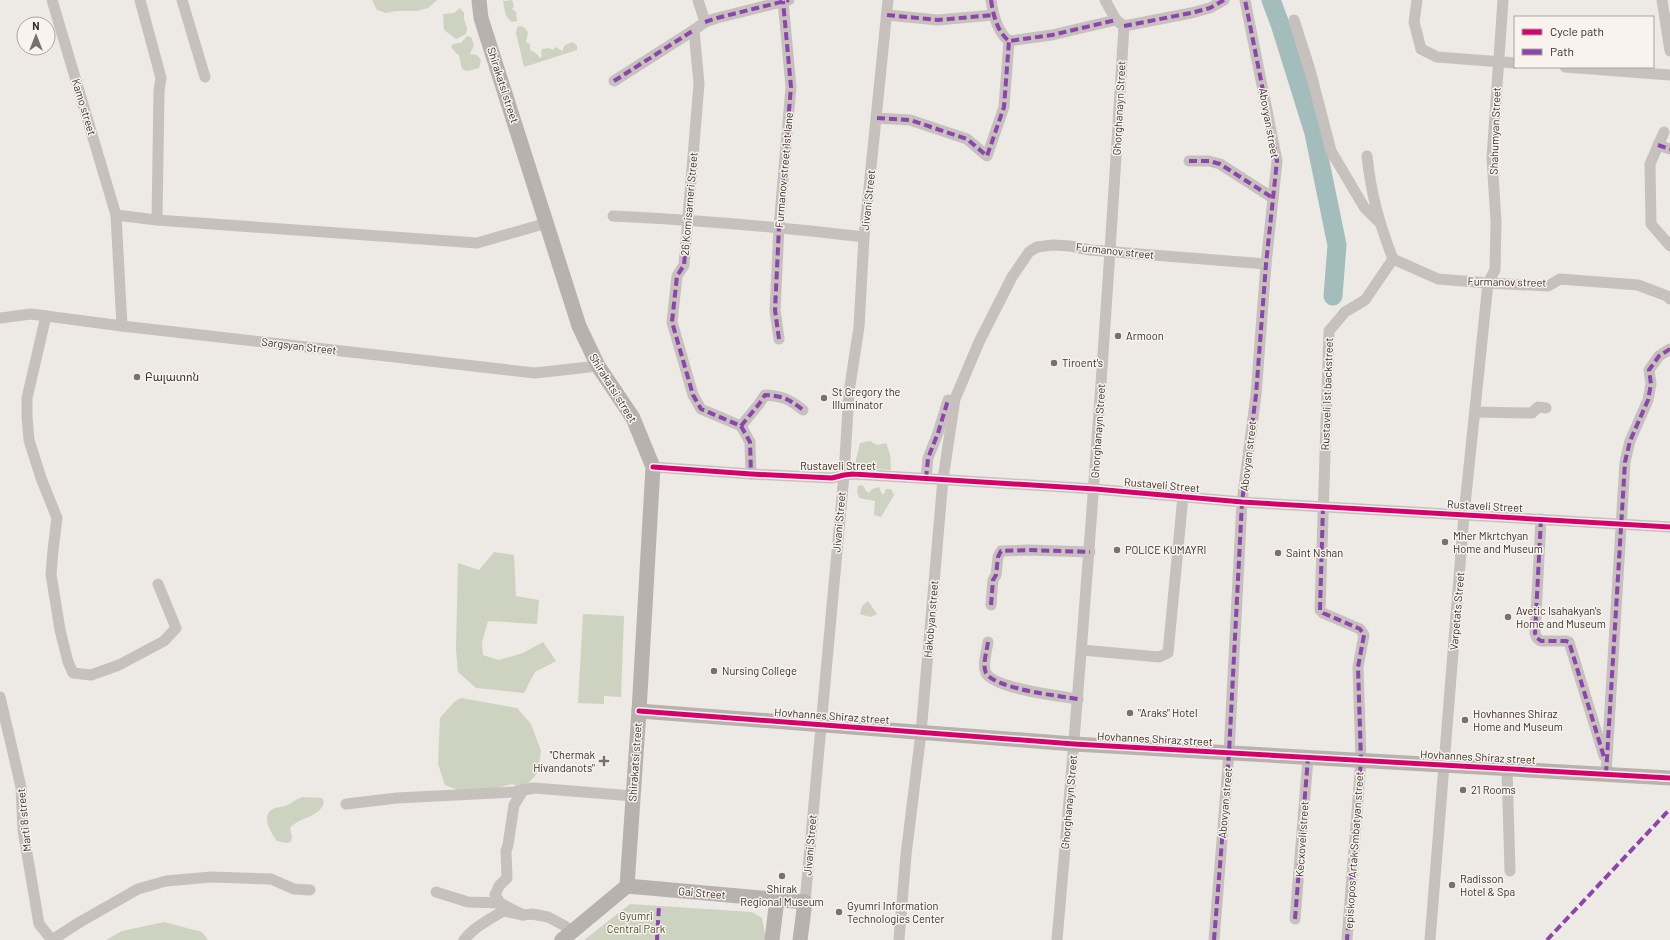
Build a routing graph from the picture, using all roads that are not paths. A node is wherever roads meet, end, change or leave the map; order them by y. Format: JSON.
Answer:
{"nodes":[{"id":1,"x":52,"y":0,"type":"edge"},
{"id":2,"x":140,"y":0,"type":"edge"},
{"id":3,"x":182,"y":0,"type":"edge"},
{"id":4,"x":479,"y":0,"type":"edge"},
{"id":5,"x":698,"y":0,"type":"edge"},
{"id":6,"x":888,"y":0,"type":"edge"},
{"id":7,"x":991,"y":0,"type":"edge"},
{"id":8,"x":1105,"y":0,"type":"edge"},
{"id":9,"x":1224,"y":0,"type":"edge"},
{"id":10,"x":1245,"y":0,"type":"edge"},
{"id":11,"x":1417,"y":0,"type":"edge"},
{"id":12,"x":1503,"y":0,"type":"edge"},
{"id":13,"x":1662,"y":0,"type":"edge"},
{"id":14,"x":786,"y":1,"type":"edge"},
{"id":15,"x":887,"y":15,"type":"junction"},
{"id":16,"x":993,"y":15,"type":"junction"},
{"id":17,"x":1294,"y":20,"type":"dead end"},
{"id":18,"x":705,"y":22,"type":"junction"},
{"id":19,"x":1120,"y":23,"type":"junction"},
{"id":20,"x":694,"y":30,"type":"junction"},
{"id":21,"x":1009,"y":41,"type":"junction"},
{"id":22,"x":1670,"y":51,"type":"edge"},
{"id":23,"x":1498,"y":62,"type":"junction"},
{"id":24,"x":1514,"y":63,"type":"edge"},
{"id":25,"x":1579,"y":68,"type":"edge"},
{"id":26,"x":1670,"y":75,"type":"edge"},
{"id":27,"x":205,"y":77,"type":"dead end"},
{"id":28,"x":614,"y":81,"type":"dead end"},
{"id":29,"x":877,"y":118,"type":"junction"},
{"id":30,"x":1664,"y":132,"type":"dead end"},
{"id":31,"x":1658,"y":146,"type":"junction"},
{"id":32,"x":1670,"y":149,"type":"edge"},
{"id":33,"x":1367,"y":156,"type":"dead end"},
{"id":34,"x":1189,"y":161,"type":"dead end"},
{"id":35,"x":1273,"y":198,"type":"junction"},
{"id":36,"x":116,"y":215,"type":"junction"},
{"id":37,"x":612,"y":216,"type":"dead end"},
{"id":38,"x":157,"y":220,"type":"junction"},
{"id":39,"x":688,"y":220,"type":"junction"},
{"id":40,"x":1378,"y":221,"type":"junction"},
{"id":41,"x":547,"y":223,"type":"junction"},
{"id":42,"x":779,"y":227,"type":"junction"},
{"id":43,"x":864,"y":237,"type":"junction"},
{"id":44,"x":1670,"y":246,"type":"edge"},
{"id":45,"x":1111,"y":252,"type":"junction"},
{"id":46,"x":1392,"y":259,"type":"junction"},
{"id":47,"x":1266,"y":264,"type":"junction"},
{"id":48,"x":1488,"y":283,"type":"junction"},
{"id":49,"x":1670,"y":299,"type":"edge"},
{"id":50,"x":997,"y":307,"type":"joint"},
{"id":51,"x":3,"y":316,"type":"edge"},
{"id":52,"x":46,"y":316,"type":"junction"},
{"id":53,"x":122,"y":326,"type":"junction"},
{"id":54,"x":779,"y":339,"type":"dead end"},
{"id":55,"x":1670,"y":349,"type":"edge"},
{"id":56,"x":598,"y":366,"type":"junction"},
{"id":57,"x":948,"y":400,"type":"dead end"},
{"id":58,"x":1546,"y":408,"type":"dead end"},
{"id":59,"x":803,"y":410,"type":"dead end"},
{"id":60,"x":1475,"y":412,"type":"junction"},
{"id":61,"x":741,"y":426,"type":"junction"},
{"id":62,"x":653,"y":467,"type":"junction"},
{"id":63,"x":751,"y":474,"type":"junction"},
{"id":64,"x":844,"y":475,"type":"junction"},
{"id":65,"x":926,"y":479,"type":"junction"},
{"id":66,"x":944,"y":479,"type":"junction"},
{"id":67,"x":1094,"y":489,"type":"junction"},
{"id":68,"x":1183,"y":496,"type":"junction"},
{"id":69,"x":1242,"y":502,"type":"junction"},
{"id":70,"x":1323,"y":506,"type":"junction"},
{"id":71,"x":1464,"y":515,"type":"junction"},
{"id":72,"x":1541,"y":519,"type":"junction"},
{"id":73,"x":1622,"y":524,"type":"junction"},
{"id":74,"x":1670,"y":527,"type":"edge"},
{"id":75,"x":1090,"y":552,"type":"junction"},
{"id":76,"x":158,"y":584,"type":"dead end"},
{"id":77,"x":991,"y":605,"type":"dead end"},
{"id":78,"x":988,"y":642,"type":"dead end"},
{"id":79,"x":1082,"y":650,"type":"junction"},
{"id":80,"x":0,"y":697,"type":"edge"},
{"id":81,"x":1078,"y":699,"type":"junction"},
{"id":82,"x":639,"y":711,"type":"junction"},
{"id":83,"x":821,"y":725,"type":"junction"},
{"id":84,"x":921,"y":732,"type":"junction"},
{"id":85,"x":1074,"y":744,"type":"junction"},
{"id":86,"x":1229,"y":753,"type":"junction"},
{"id":87,"x":1308,"y":758,"type":"junction"},
{"id":88,"x":1361,"y":760,"type":"junction"},
{"id":89,"x":1444,"y":765,"type":"junction"},
{"id":90,"x":1606,"y":768,"type":"junction"},
{"id":91,"x":1507,"y":769,"type":"junction"},
{"id":92,"x":1670,"y":778,"type":"edge"},
{"id":93,"x":524,"y":789,"type":"junction"},
{"id":94,"x":633,"y":796,"type":"junction"},
{"id":95,"x":346,"y":804,"type":"dead end"},
{"id":96,"x":1510,"y":871,"type":"dead end"},
{"id":97,"x":626,"y":886,"type":"junction"},
{"id":98,"x":310,"y":890,"type":"dead end"},
{"id":99,"x":436,"y":892,"type":"dead end"},
{"id":100,"x":777,"y":899,"type":"junction"},
{"id":101,"x":805,"y":902,"type":"junction"},
{"id":102,"x":500,"y":903,"type":"junction"},
{"id":103,"x":523,"y":915,"type":"junction"},
{"id":104,"x":1295,"y":919,"type":"dead end"},
{"id":105,"x":566,"y":937,"type":"edge"},
{"id":106,"x":52,"y":940,"type":"edge"},
{"id":107,"x":464,"y":940,"type":"edge"},
{"id":108,"x":772,"y":940,"type":"edge"},
{"id":109,"x":800,"y":940,"type":"edge"},
{"id":110,"x":899,"y":940,"type":"edge"},
{"id":111,"x":1057,"y":940,"type":"edge"},
{"id":112,"x":1214,"y":940,"type":"edge"},
{"id":113,"x":1347,"y":940,"type":"edge"},
{"id":114,"x":1430,"y":940,"type":"edge"}],
"edges":[{"from":1,"to":36,"type":"street","name":"Kamo street"},
{"from":2,"to":38,"type":"street"},
{"from":3,"to":27,"type":"street"},
{"from":4,"to":41,"type":"main road","name":"Shirakatsi street"},
{"from":5,"to":18,"type":"street"},
{"from":6,"to":15,"type":"street","name":"Jivani Street"},
{"from":7,"to":16,"type":"street"},
{"from":8,"to":19,"type":"street"},
{"from":9,"to":19,"type":"street"},
{"from":10,"to":35,"type":"street","name":"Abovyan street"},
{"from":11,"to":23,"type":"street"},
{"from":12,"to":23,"type":"street","name":"Shahumyan Street"},
{"from":13,"to":22,"type":"street"},
{"from":14,"to":18,"type":"street"},
{"from":14,"to":42,"type":"street","name":"Furmanov street 1st lane"},
{"from":15,"to":16,"type":"street"},
{"from":15,"to":29,"type":"street","name":"Jivani Street"},
{"from":16,"to":21,"type":"street"},
{"from":17,"to":40,"type":"street"},
{"from":18,"to":20,"type":"street"},
{"from":19,"to":21,"type":"street"},
{"from":19,"to":45,"type":"street","name":"Ghorghanayn Street"},
{"from":20,"to":28,"type":"street"},
{"from":20,"to":39,"type":"street","name":"26 Komisarneri Street"},
{"from":21,"to":29,"type":"street"},
{"from":23,"to":24,"type":"street"},
{"from":23,"to":48,"type":"street","name":"Shahumyan Street"},
{"from":25,"to":26,"type":"street"},
{"from":29,"to":43,"type":"street","name":"Jivani Street"},
{"from":30,"to":31,"type":"street"},
{"from":31,"to":32,"type":"street"},
{"from":31,"to":44,"type":"street"},
{"from":33,"to":40,"type":"street"},
{"from":34,"to":35,"type":"street"},
{"from":35,"to":47,"type":"street","name":"Abovyan street"},
{"from":36,"to":38,"type":"street"},
{"from":36,"to":53,"type":"street","name":"Kamo street"},
{"from":37,"to":39,"type":"street"},
{"from":38,"to":41,"type":"street"},
{"from":39,"to":42,"type":"street"},
{"from":39,"to":61,"type":"street","name":"26 Komisarneri Street"},
{"from":40,"to":46,"type":"street"},
{"from":41,"to":56,"type":"main road","name":"Shirakatsi street"},
{"from":42,"to":43,"type":"street"},
{"from":42,"to":54,"type":"street","name":"Furmanov street 1st lane"},
{"from":43,"to":64,"type":"street","name":"Jivani Street"},
{"from":45,"to":47,"type":"street","name":"Furmanov street"},
{"from":45,"to":50,"type":"street","name":"Furmanov street"},
{"from":45,"to":67,"type":"street","name":"Ghorghanayn Street"},
{"from":46,"to":48,"type":"street","name":"Furmanov street"},
{"from":46,"to":70,"type":"street","name":"Rustaveli 1st backstreet"},
{"from":47,"to":69,"type":"street","name":"Abovyan street"},
{"from":48,"to":49,"type":"street","name":"Furmanov street"},
{"from":48,"to":60,"type":"street","name":"Varpetats Street"},
{"from":50,"to":66,"type":"street","name":"Hakobyan street"},
{"from":51,"to":52,"type":"street","name":"Sargsyan Street"},
{"from":52,"to":53,"type":"street","name":"Sargsyan Street"},
{"from":52,"to":76,"type":"street"},
{"from":53,"to":56,"type":"street","name":"Sargsyan Street"},
{"from":55,"to":73,"type":"street"},
{"from":56,"to":62,"type":"main road","name":"Shirakatsi street"},
{"from":57,"to":65,"type":"street"},
{"from":58,"to":60,"type":"street"},
{"from":59,"to":61,"type":"street"},
{"from":60,"to":71,"type":"street","name":"Varpetats Street"},
{"from":61,"to":63,"type":"street"},
{"from":62,"to":63,"type":"street","name":"Rustaveli Street"},
{"from":62,"to":82,"type":"main road","name":"Shirakatsi street"},
{"from":63,"to":64,"type":"street","name":"Rustaveli Street"},
{"from":64,"to":65,"type":"street","name":"Rustaveli Street"},
{"from":64,"to":83,"type":"street","name":"Jivani Street"},
{"from":65,"to":66,"type":"street","name":"Rustaveli Street"},
{"from":66,"to":67,"type":"street","name":"Rustaveli Street"},
{"from":66,"to":84,"type":"street","name":"Hakobyan street"},
{"from":67,"to":68,"type":"street","name":"Rustaveli Street"},
{"from":67,"to":75,"type":"street","name":"Ghorghanayn Street"},
{"from":68,"to":69,"type":"street","name":"Rustaveli Street"},
{"from":68,"to":79,"type":"street"},
{"from":69,"to":70,"type":"street","name":"Rustaveli Street"},
{"from":69,"to":86,"type":"street","name":"Abovyan street"},
{"from":70,"to":71,"type":"street","name":"Rustaveli Street"},
{"from":70,"to":88,"type":"street","name":"Rustaveli 1st backstreet"},
{"from":71,"to":72,"type":"street","name":"Rustaveli Street"},
{"from":71,"to":89,"type":"street","name":"Varpetats Street"},
{"from":72,"to":73,"type":"street","name":"Rustaveli Street"},
{"from":72,"to":90,"type":"street"},
{"from":73,"to":74,"type":"street","name":"Rustaveli Street"},
{"from":73,"to":90,"type":"street"},
{"from":75,"to":77,"type":"street"},
{"from":75,"to":79,"type":"street","name":"Ghorghanayn Street"},
{"from":78,"to":81,"type":"street"},
{"from":79,"to":81,"type":"street","name":"Ghorghanayn Street"},
{"from":80,"to":106,"type":"street","name":"Marti 8 street"},
{"from":81,"to":85,"type":"street","name":"Ghorghanayn Street"},
{"from":82,"to":83,"type":"main road","name":"Hovhannes Shiraz street"},
{"from":82,"to":94,"type":"main road","name":"Shirakatsi street"},
{"from":83,"to":84,"type":"main road","name":"Hovhannes Shiraz street"},
{"from":83,"to":101,"type":"street","name":"Jivani Street"},
{"from":84,"to":85,"type":"main road","name":"Hovhannes Shiraz street"},
{"from":84,"to":110,"type":"street","name":"Hakobyan street"},
{"from":85,"to":86,"type":"main road","name":"Hovhannes Shiraz street"},
{"from":85,"to":111,"type":"street","name":"Ghorghanayn Street"},
{"from":86,"to":87,"type":"main road","name":"Hovhannes Shiraz street"},
{"from":86,"to":112,"type":"street","name":"Abovyan street"},
{"from":87,"to":88,"type":"main road","name":"Hovhannes Shiraz street"},
{"from":87,"to":104,"type":"street","name":"Kecxoveli street"},
{"from":88,"to":89,"type":"main road","name":"Hovhannes Shiraz street"},
{"from":88,"to":113,"type":"street","name":"episkopos Artak Smbatyan street"},
{"from":89,"to":91,"type":"main road","name":"Hovhannes Shiraz street"},
{"from":89,"to":114,"type":"street","name":"Varpetats Street"},
{"from":90,"to":91,"type":"main road","name":"Hovhannes Shiraz street"},
{"from":90,"to":92,"type":"main road","name":"Hovhannes Shiraz street"},
{"from":91,"to":96,"type":"street"},
{"from":93,"to":94,"type":"street"},
{"from":93,"to":95,"type":"street"},
{"from":93,"to":102,"type":"street"},
{"from":94,"to":97,"type":"main road","name":"Shirakatsi street"},
{"from":97,"to":100,"type":"main road","name":"Gai Street"},
{"from":97,"to":105,"type":"main road"},
{"from":98,"to":106,"type":"street"},
{"from":99,"to":102,"type":"street"},
{"from":100,"to":101,"type":"main road"},
{"from":100,"to":108,"type":"main road"},
{"from":101,"to":109,"type":"main road"},
{"from":102,"to":103,"type":"street"},
{"from":103,"to":105,"type":"street"},
{"from":103,"to":107,"type":"street"}]}
